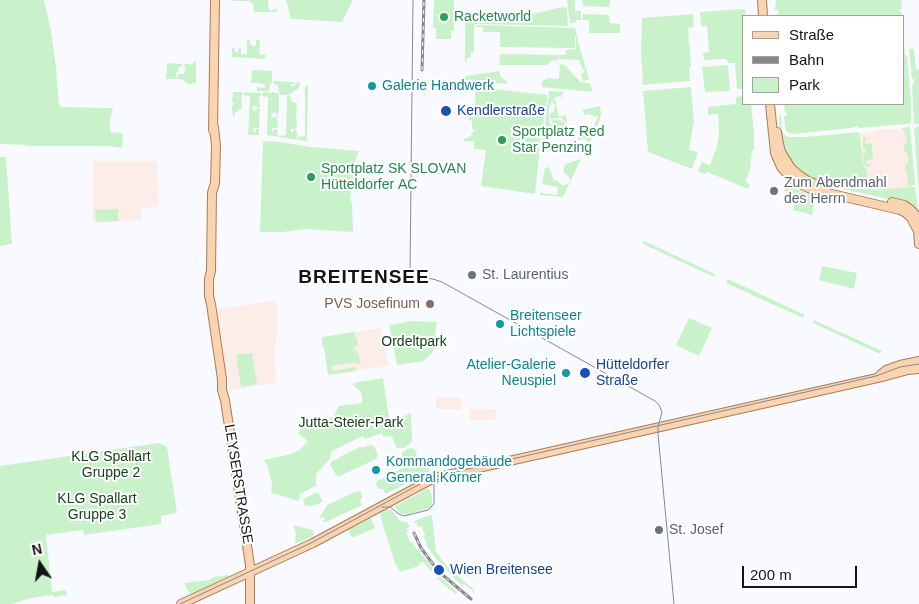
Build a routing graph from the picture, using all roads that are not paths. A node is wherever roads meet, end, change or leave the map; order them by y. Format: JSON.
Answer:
{"nodes":[{"id":1,"x":215,"y":0,"type":"edge"},
{"id":2,"x":762,"y":0,"type":"edge"},
{"id":3,"x":767,"y":0,"type":"edge"},
{"id":4,"x":763,"y":15,"type":"edge"},
{"id":5,"x":768,"y":15,"type":"edge"},
{"id":6,"x":770,"y":105,"type":"edge"},
{"id":7,"x":775,"y":105,"type":"edge"},
{"id":8,"x":919,"y":226,"type":"edge"},
{"id":9,"x":919,"y":244,"type":"edge"},
{"id":10,"x":919,"y":362,"type":"edge"},
{"id":11,"x":919,"y":369,"type":"edge"},
{"id":12,"x":879,"y":376,"type":"junction"},
{"id":13,"x":251,"y":572,"type":"junction"},
{"id":14,"x":181,"y":604,"type":"edge"},
{"id":15,"x":250,"y":604,"type":"edge"}],
"edges":[{"from":1,"to":13,"type":"main road","name":"LEYSERSTRASSE"},
{"from":2,"to":4,"type":"main road"},
{"from":3,"to":5,"type":"main road"},
{"from":6,"to":8,"type":"main road"},
{"from":7,"to":8,"type":"main road"},
{"from":8,"to":9,"type":"main road"},
{"from":10,"to":12,"type":"main road"},
{"from":11,"to":12,"type":"main road"},
{"from":12,"to":13,"type":"main road"},
{"from":13,"to":14,"type":"main road"},
{"from":13,"to":15,"type":"main road","name":"LEYSERSTRASSE"}]}
